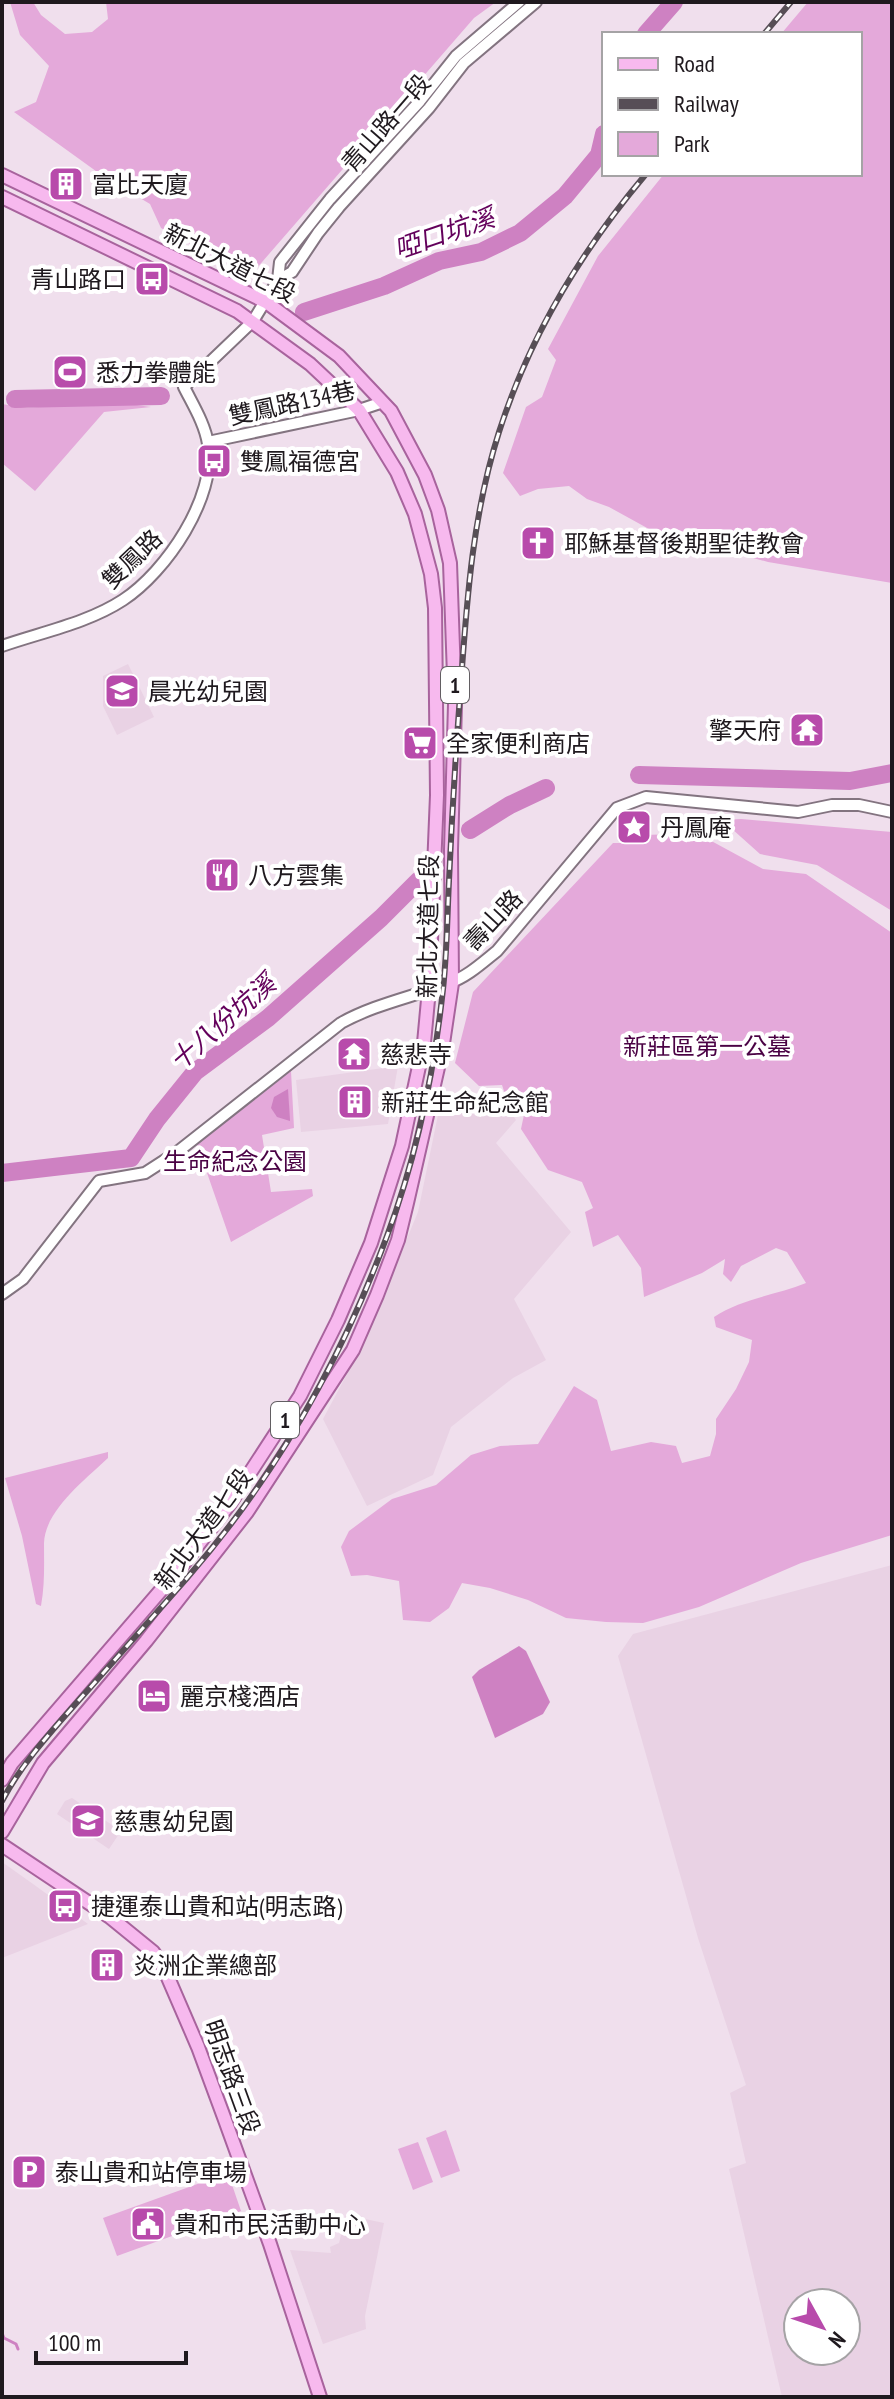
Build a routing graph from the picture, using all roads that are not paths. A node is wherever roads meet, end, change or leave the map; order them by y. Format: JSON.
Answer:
{"nodes":[{"id":1,"x":519,"y":2,"type":"edge"},
{"id":2,"x":536,"y":2,"type":"edge"},
{"id":3,"x":2,"y":175,"type":"edge"},
{"id":4,"x":2,"y":197,"type":"edge"},
{"id":5,"x":278,"y":280,"type":"junction"},
{"id":6,"x":266,"y":302,"type":"junction"},
{"id":7,"x":253,"y":321,"type":"junction"},
{"id":8,"x":383,"y":402,"type":"junction"},
{"id":9,"x":359,"y":410,"type":"junction"},
{"id":10,"x":208,"y":442,"type":"junction"},
{"id":11,"x":2,"y":646,"type":"edge"},
{"id":12,"x":892,"y":812,"type":"edge"},
{"id":13,"x":452,"y":983,"type":"junction"},
{"id":14,"x":429,"y":989,"type":"junction"},
{"id":15,"x":2,"y":1294,"type":"edge"},
{"id":16,"x":2,"y":1780,"type":"edge"},
{"id":17,"x":2,"y":1832,"type":"edge"},
{"id":18,"x":2,"y":1845,"type":"edge"},
{"id":19,"x":320,"y":2397,"type":"edge"}],
"edges":[{"from":1,"to":5,"type":"street","name":"青山路一段"},
{"from":2,"to":5,"type":"street","name":"青山路一段"},
{"from":3,"to":6,"type":"main road","name":"新北大道七段","number":"1"},
{"from":4,"to":7,"type":"main road","name":"新北大道七段","number":"1"},
{"from":5,"to":6,"type":"street","name":"青山路一段"},
{"from":6,"to":7,"type":"street","name":"青山路一段"},
{"from":6,"to":8,"type":"main road","name":"新北大道七段","number":"1"},
{"from":7,"to":9,"type":"main road","name":"新北大道七段","number":"1"},
{"from":7,"to":10,"type":"street","name":"雙鳳路"},
{"from":8,"to":9,"type":"street","name":"雙鳳路134巷"},
{"from":8,"to":13,"type":"main road","name":"新北大道七段","number":"1"},
{"from":9,"to":10,"type":"street","name":"雙鳳路134巷"},
{"from":9,"to":14,"type":"main road","name":"新北大道七段","number":"1"},
{"from":10,"to":11,"type":"street","name":"雙鳳路"},
{"from":12,"to":13,"type":"street","name":"壽山路"},
{"from":13,"to":14,"type":"street","name":"壽山路"},
{"from":13,"to":17,"type":"main road","name":"新北大道七段","number":"1"},
{"from":14,"to":15,"type":"street","name":"壽山路"},
{"from":14,"to":16,"type":"main road","name":"新北大道七段","number":"1"},
{"from":18,"to":19,"type":"main road","name":"明志路三段"}]}
